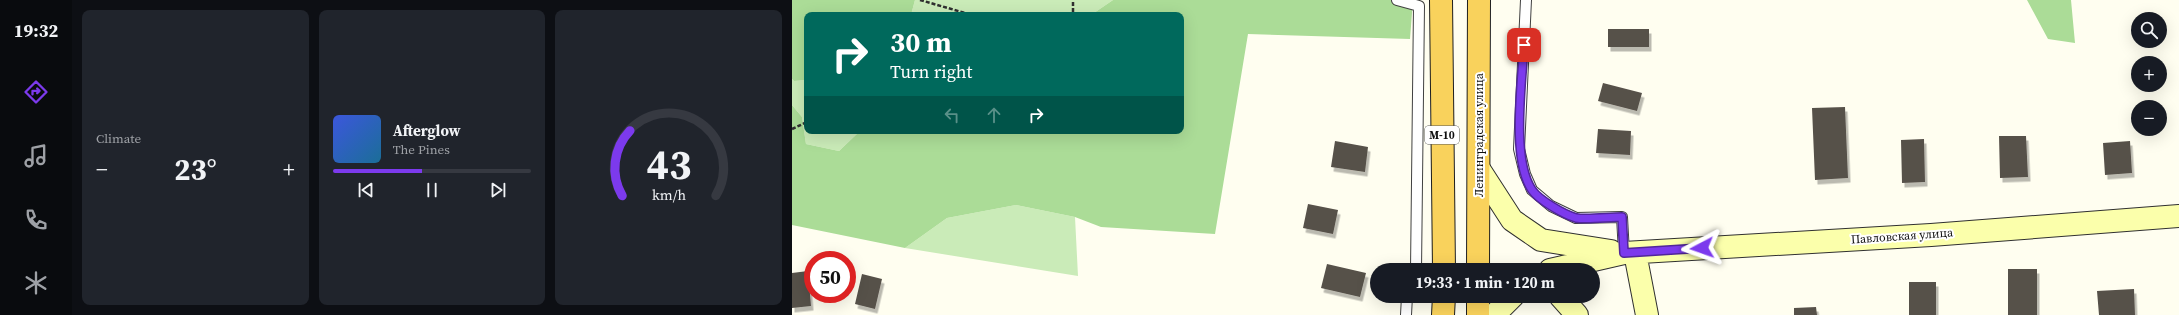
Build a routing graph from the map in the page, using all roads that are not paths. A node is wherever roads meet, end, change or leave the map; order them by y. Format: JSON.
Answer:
{"nodes":[{"id":1,"x":1397,"y":0,"type":"edge"},
{"id":2,"x":1441,"y":0,"type":"edge"},
{"id":3,"x":1479,"y":0,"type":"edge"},
{"id":4,"x":1526,"y":0,"type":"edge"},
{"id":5,"x":1479,"y":170,"type":"junction"},
{"id":6,"x":2179,"y":216,"type":"edge"},
{"id":7,"x":1630,"y":253,"type":"junction"},
{"id":8,"x":1416,"y":263,"type":"edge"},
{"id":9,"x":1444,"y":263,"type":"edge"},
{"id":10,"x":1478,"y":263,"type":"edge"},
{"id":11,"x":1583,"y":263,"type":"edge"},
{"id":12,"x":1407,"y":303,"type":"edge"},
{"id":13,"x":1444,"y":303,"type":"edge"},
{"id":14,"x":1478,"y":303,"type":"edge"},
{"id":15,"x":1506,"y":303,"type":"edge"},
{"id":16,"x":1566,"y":303,"type":"edge"},
{"id":17,"x":1406,"y":315,"type":"edge"},
{"id":18,"x":1443,"y":315,"type":"edge"},
{"id":19,"x":1478,"y":315,"type":"edge"},
{"id":20,"x":1494,"y":315,"type":"edge"},
{"id":21,"x":1577,"y":315,"type":"edge"},
{"id":22,"x":1647,"y":315,"type":"edge"}],
"edges":[{"from":1,"to":8,"type":"lane"},
{"from":2,"to":9,"type":"highway","number":"М-10"},
{"from":3,"to":5,"type":"highway","name":"Ленинградская улица"},
{"from":4,"to":7,"type":"lane"},
{"from":5,"to":7,"type":"main road"},
{"from":5,"to":10,"type":"highway","name":"Ленинградская улица"},
{"from":6,"to":7,"type":"main road","name":"Павловская улица"},
{"from":7,"to":11,"type":"main road"},
{"from":7,"to":22,"type":"main road"},
{"from":12,"to":17,"type":"lane"},
{"from":13,"to":18,"type":"highway"},
{"from":14,"to":19,"type":"highway"},
{"from":15,"to":20,"type":"main road"},
{"from":16,"to":21,"type":"main road"}]}
